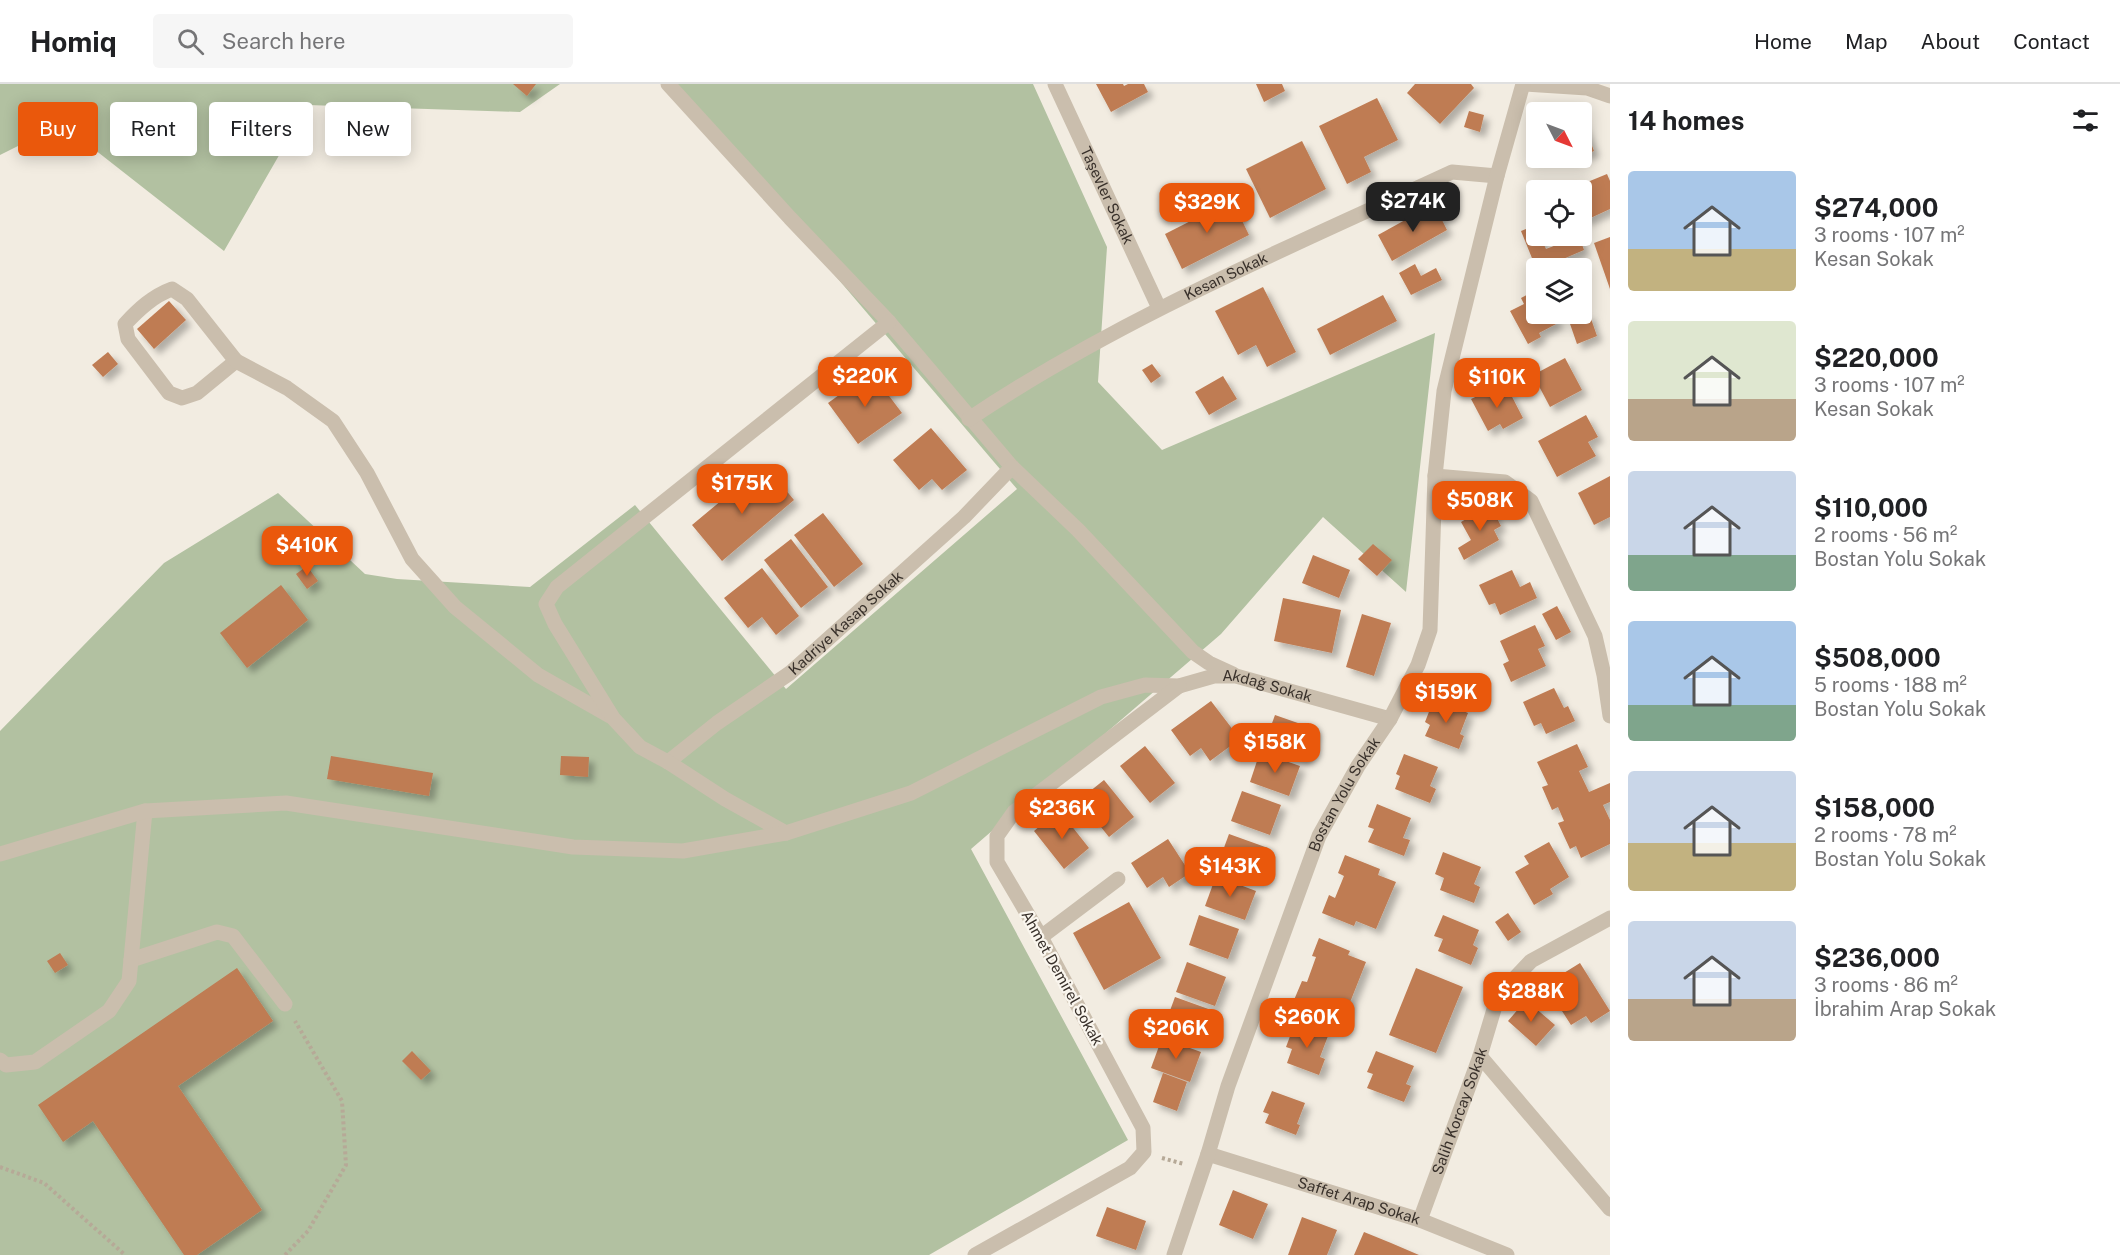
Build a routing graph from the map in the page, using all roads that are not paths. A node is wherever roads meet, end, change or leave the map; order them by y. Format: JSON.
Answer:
{"nodes":[{"id":1,"x":668,"y":84,"type":"edge"},
{"id":2,"x":1055,"y":84,"type":"edge"},
{"id":3,"x":1524,"y":84,"type":"edge"},
{"id":4,"x":1610,"y":96,"type":"edge"},
{"id":5,"x":1497,"y":176,"type":"junction"},
{"id":6,"x":1159,"y":308,"type":"junction"},
{"id":7,"x":889,"y":322,"type":"junction"},
{"id":8,"x":236,"y":362,"type":"junction"},
{"id":9,"x":969,"y":418,"type":"junction"},
{"id":10,"x":1012,"y":467,"type":"junction"},
{"id":11,"x":1435,"y":476,"type":"junction"},
{"id":12,"x":1236,"y":676,"type":"junction"},
{"id":13,"x":1179,"y":686,"type":"junction"},
{"id":14,"x":1610,"y":716,"type":"edge"},
{"id":15,"x":613,"y":718,"type":"junction"},
{"id":16,"x":1390,"y":719,"type":"junction"},
{"id":17,"x":668,"y":762,"type":"junction"},
{"id":18,"x":145,"y":811,"type":"junction"},
{"id":19,"x":786,"y":833,"type":"junction"},
{"id":20,"x":0,"y":854,"type":"edge"},
{"id":21,"x":1118,"y":879,"type":"dead end"},
{"id":22,"x":1610,"y":918,"type":"edge"},
{"id":23,"x":1041,"y":937,"type":"junction"},
{"id":24,"x":131,"y":960,"type":"junction"},
{"id":25,"x":285,"y":1004,"type":"road end"},
{"id":26,"x":1480,"y":1056,"type":"junction"},
{"id":27,"x":0,"y":1060,"type":"edge"},
{"id":28,"x":1208,"y":1154,"type":"junction"},
{"id":29,"x":1610,"y":1209,"type":"edge"},
{"id":30,"x":1420,"y":1220,"type":"junction"},
{"id":31,"x":975,"y":1255,"type":"edge"},
{"id":32,"x":1174,"y":1255,"type":"edge"},
{"id":33,"x":1507,"y":1255,"type":"edge"}],
"edges":[{"from":1,"to":7,"type":"street"},
{"from":2,"to":6,"type":"street","name":"Taşevler Sokak"},
{"from":3,"to":4,"type":"street"},
{"from":3,"to":5,"type":"street","name":"Bostan Yolu Sokak"},
{"from":5,"to":6,"type":"street","name":"Kesan Sokak"},
{"from":5,"to":11,"type":"street","name":"Bostan Yolu Sokak"},
{"from":6,"to":9,"type":"street","name":"Kesan Sokak"},
{"from":7,"to":9,"type":"street"},
{"from":7,"to":15,"type":"street"},
{"from":8,"to":8,"type":"street"},
{"from":8,"to":15,"type":"street"},
{"from":9,"to":10,"type":"street"},
{"from":10,"to":12,"type":"street"},
{"from":10,"to":17,"type":"street","name":"Kadriye Kasap Sokak"},
{"from":11,"to":14,"type":"street"},
{"from":11,"to":16,"type":"street","name":"Bostan Yolu Sokak"},
{"from":12,"to":13,"type":"street","name":"Akdağ Sokak"},
{"from":12,"to":16,"type":"street","name":"Akdağ Sokak"},
{"from":13,"to":19,"type":"street"},
{"from":13,"to":23,"type":"street","name":"Ahmet Demirel Sokak"},
{"from":15,"to":17,"type":"street"},
{"from":16,"to":28,"type":"street","name":"Bostan Yolu Sokak"},
{"from":17,"to":19,"type":"street"},
{"from":18,"to":19,"type":"street"},
{"from":18,"to":20,"type":"street"},
{"from":18,"to":24,"type":"street"},
{"from":21,"to":23,"type":"street"},
{"from":22,"to":26,"type":"street","name":"Salih Korcay Sokak"},
{"from":23,"to":31,"type":"street","name":"Ahmet Demirel Sokak"},
{"from":24,"to":25,"type":"street"},
{"from":24,"to":27,"type":"street"},
{"from":26,"to":29,"type":"street"},
{"from":26,"to":30,"type":"street","name":"Salih Korcay Sokak"},
{"from":28,"to":30,"type":"street","name":"Saffet Arap Sokak"},
{"from":28,"to":32,"type":"street","name":"Bostan Yolu Sokak"},
{"from":30,"to":33,"type":"street","name":"Saffet Arap Sokak"}]}
